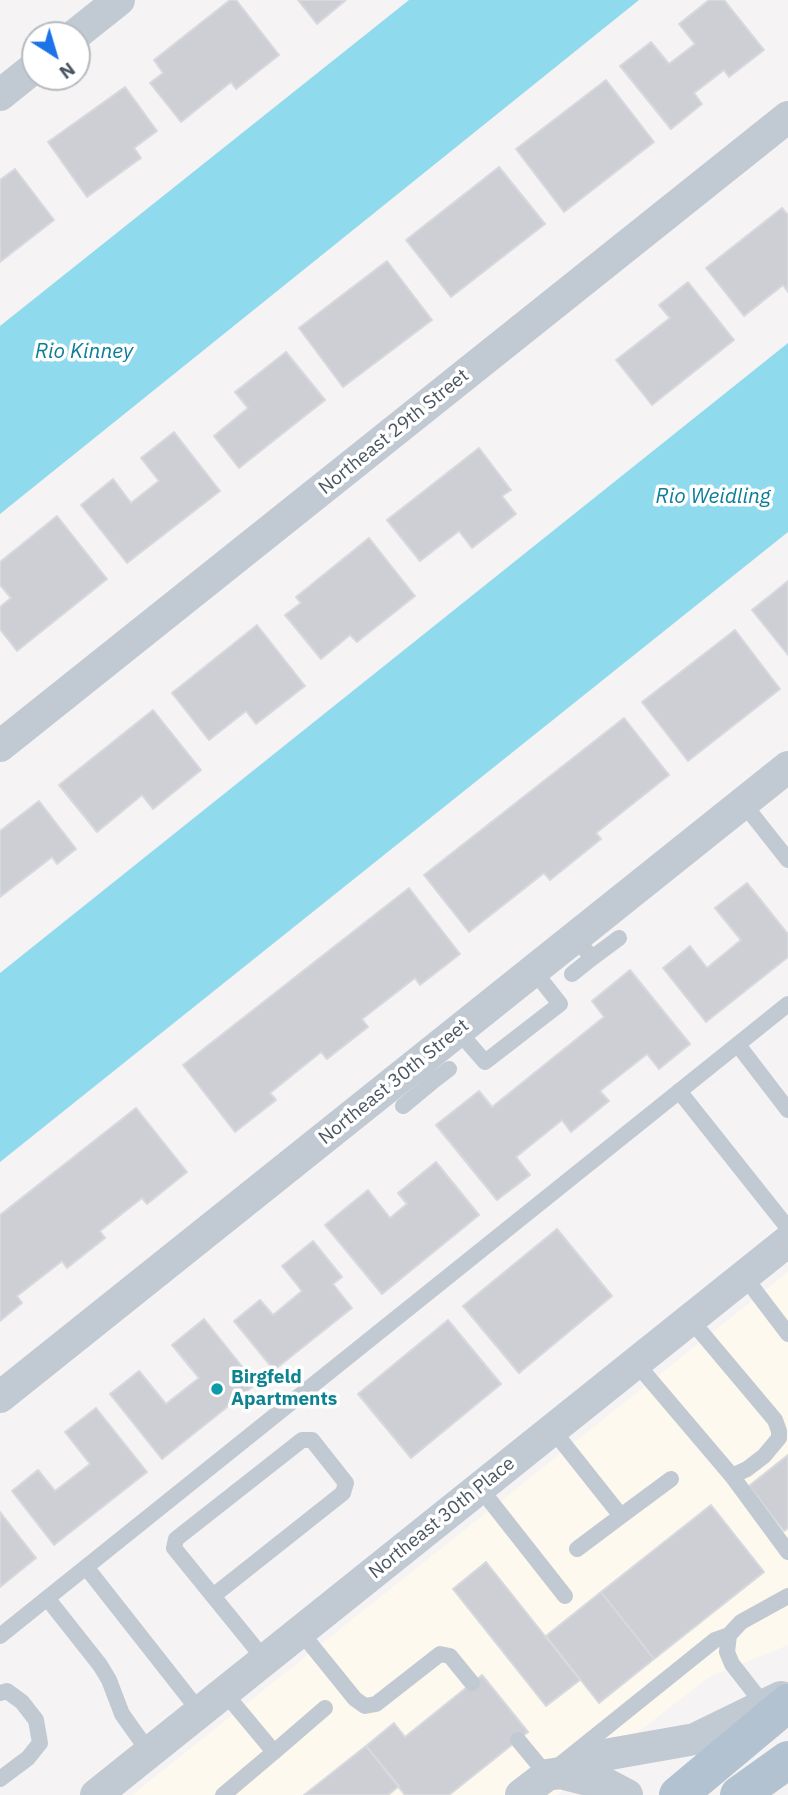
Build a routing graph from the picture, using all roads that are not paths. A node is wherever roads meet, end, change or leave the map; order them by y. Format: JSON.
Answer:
{"nodes":[{"id":1,"x":119,"y":0,"type":"edge"},
{"id":2,"x":91,"y":22,"type":"edge"},
{"id":3,"x":21,"y":78,"type":"edge"},
{"id":4,"x":0,"y":95,"type":"edge"},
{"id":5,"x":788,"y":117,"type":"edge"},
{"id":6,"x":0,"y":746,"type":"edge"},
{"id":7,"x":788,"y":767,"type":"edge"},
{"id":8,"x":743,"y":803,"type":"junction"},
{"id":9,"x":788,"y":860,"type":"edge"},
{"id":10,"x":619,"y":937,"type":"dead end"},
{"id":11,"x":584,"y":948,"type":"junction"},
{"id":12,"x":534,"y":971,"type":"junction"},
{"id":13,"x":572,"y":974,"type":"dead end"},
{"id":14,"x":788,"y":1004,"type":"edge"},
{"id":15,"x":458,"y":1031,"type":"junction"},
{"id":16,"x":738,"y":1045,"type":"junction"},
{"id":17,"x":449,"y":1069,"type":"dead end"},
{"id":18,"x":425,"y":1073,"type":"junction"},
{"id":19,"x":679,"y":1091,"type":"junction"},
{"id":20,"x":403,"y":1106,"type":"dead end"},
{"id":21,"x":788,"y":1110,"type":"edge"},
{"id":22,"x":788,"y":1228,"type":"edge"},
{"id":23,"x":788,"y":1241,"type":"edge"},
{"id":24,"x":744,"y":1276,"type":"junction"},
{"id":25,"x":690,"y":1319,"type":"junction"},
{"id":26,"x":788,"y":1334,"type":"edge"},
{"id":27,"x":636,"y":1363,"type":"junction"},
{"id":28,"x":0,"y":1397,"type":"edge"},
{"id":29,"x":552,"y":1429,"type":"junction"},
{"id":30,"x":732,"y":1476,"type":"junction"},
{"id":31,"x":671,"y":1479,"type":"dead end"},
{"id":32,"x":480,"y":1488,"type":"junction"},
{"id":33,"x":621,"y":1516,"type":"junction"},
{"id":34,"x":577,"y":1549,"type":"dead end"},
{"id":35,"x":788,"y":1552,"type":"edge"},
{"id":36,"x":86,"y":1567,"type":"junction"},
{"id":37,"x":213,"y":1595,"type":"junction"},
{"id":38,"x":565,"y":1596,"type":"dead end"},
{"id":39,"x":788,"y":1596,"type":"edge"},
{"id":40,"x":47,"y":1598,"type":"junction"},
{"id":41,"x":300,"y":1631,"type":"junction"},
{"id":42,"x":0,"y":1636,"type":"edge"},
{"id":43,"x":729,"y":1636,"type":"junction"},
{"id":44,"x":265,"y":1660,"type":"junction"},
{"id":45,"x":472,"y":1683,"type":"dead end"},
{"id":46,"x":224,"y":1692,"type":"junction"},
{"id":47,"x":0,"y":1693,"type":"edge"},
{"id":48,"x":780,"y":1701,"type":"edge"},
{"id":49,"x":325,"y":1708,"type":"dead end"},
{"id":50,"x":200,"y":1712,"type":"junction"},
{"id":51,"x":518,"y":1740,"type":"dead end"},
{"id":52,"x":149,"y":1752,"type":"junction"},
{"id":53,"x":274,"y":1752,"type":"junction"},
{"id":54,"x":788,"y":1760,"type":"edge"},
{"id":55,"x":553,"y":1774,"type":"junction"},
{"id":56,"x":0,"y":1779,"type":"edge"},
{"id":57,"x":96,"y":1795,"type":"edge"},
{"id":58,"x":223,"y":1795,"type":"edge"},
{"id":59,"x":521,"y":1795,"type":"edge"},
{"id":60,"x":627,"y":1795,"type":"edge"},
{"id":61,"x":678,"y":1795,"type":"edge"},
{"id":62,"x":739,"y":1795,"type":"edge"}],
"edges":[{"from":1,"to":2,"type":"street"},
{"from":3,"to":4,"type":"street"},
{"from":5,"to":6,"type":"street","name":"Northeast 29th Street"},
{"from":7,"to":8,"type":"street","name":"Northeast 30th Street"},
{"from":8,"to":9,"type":"lane"},
{"from":8,"to":11,"type":"street","name":"Northeast 30th Street"},
{"from":10,"to":11,"type":"lane"},
{"from":11,"to":12,"type":"street","name":"Northeast 30th Street"},
{"from":11,"to":13,"type":"lane"},
{"from":12,"to":15,"type":"street","name":"Northeast 30th Street"},
{"from":12,"to":15,"type":"lane"},
{"from":14,"to":16,"type":"lane"},
{"from":15,"to":18,"type":"street","name":"Northeast 30th Street"},
{"from":16,"to":19,"type":"lane"},
{"from":16,"to":21,"type":"lane"},
{"from":17,"to":18,"type":"lane"},
{"from":18,"to":20,"type":"lane"},
{"from":18,"to":28,"type":"street","name":"Northeast 30th Street"},
{"from":19,"to":22,"type":"lane"},
{"from":19,"to":36,"type":"lane"},
{"from":23,"to":24,"type":"street","name":"Northeast 30th Place"},
{"from":24,"to":25,"type":"street","name":"Northeast 30th Place"},
{"from":24,"to":26,"type":"lane"},
{"from":25,"to":27,"type":"street","name":"Northeast 30th Place"},
{"from":25,"to":30,"type":"lane"},
{"from":27,"to":29,"type":"street","name":"Northeast 30th Place"},
{"from":27,"to":30,"type":"lane"},
{"from":29,"to":32,"type":"street","name":"Northeast 30th Place"},
{"from":29,"to":33,"type":"lane"},
{"from":30,"to":35,"type":"lane"},
{"from":31,"to":33,"type":"lane"},
{"from":32,"to":38,"type":"lane"},
{"from":32,"to":41,"type":"street","name":"Northeast 30th Place"},
{"from":33,"to":34,"type":"lane"},
{"from":36,"to":40,"type":"lane"},
{"from":36,"to":50,"type":"lane"},
{"from":37,"to":37,"type":"lane"},
{"from":37,"to":44,"type":"lane"},
{"from":39,"to":43,"type":"lane"},
{"from":40,"to":42,"type":"lane"},
{"from":40,"to":52,"type":"lane"},
{"from":41,"to":44,"type":"street","name":"Northeast 30th Place"},
{"from":41,"to":45,"type":"lane"},
{"from":43,"to":48,"type":"lane"},
{"from":43,"to":55,"type":"lane"},
{"from":44,"to":46,"type":"street","name":"Northeast 30th Place"},
{"from":46,"to":50,"type":"street","name":"Northeast 30th Place"},
{"from":46,"to":53,"type":"lane"},
{"from":47,"to":56,"type":"lane"},
{"from":48,"to":55,"type":"street"},
{"from":48,"to":61,"type":"main road"},
{"from":49,"to":53,"type":"lane"},
{"from":50,"to":52,"type":"street","name":"Northeast 30th Place"},
{"from":51,"to":55,"type":"lane"},
{"from":52,"to":57,"type":"street","name":"Northeast 30th Place"},
{"from":53,"to":58,"type":"lane"},
{"from":54,"to":62,"type":"main road"},
{"from":55,"to":59,"type":"street"},
{"from":55,"to":60,"type":"street"}]}
